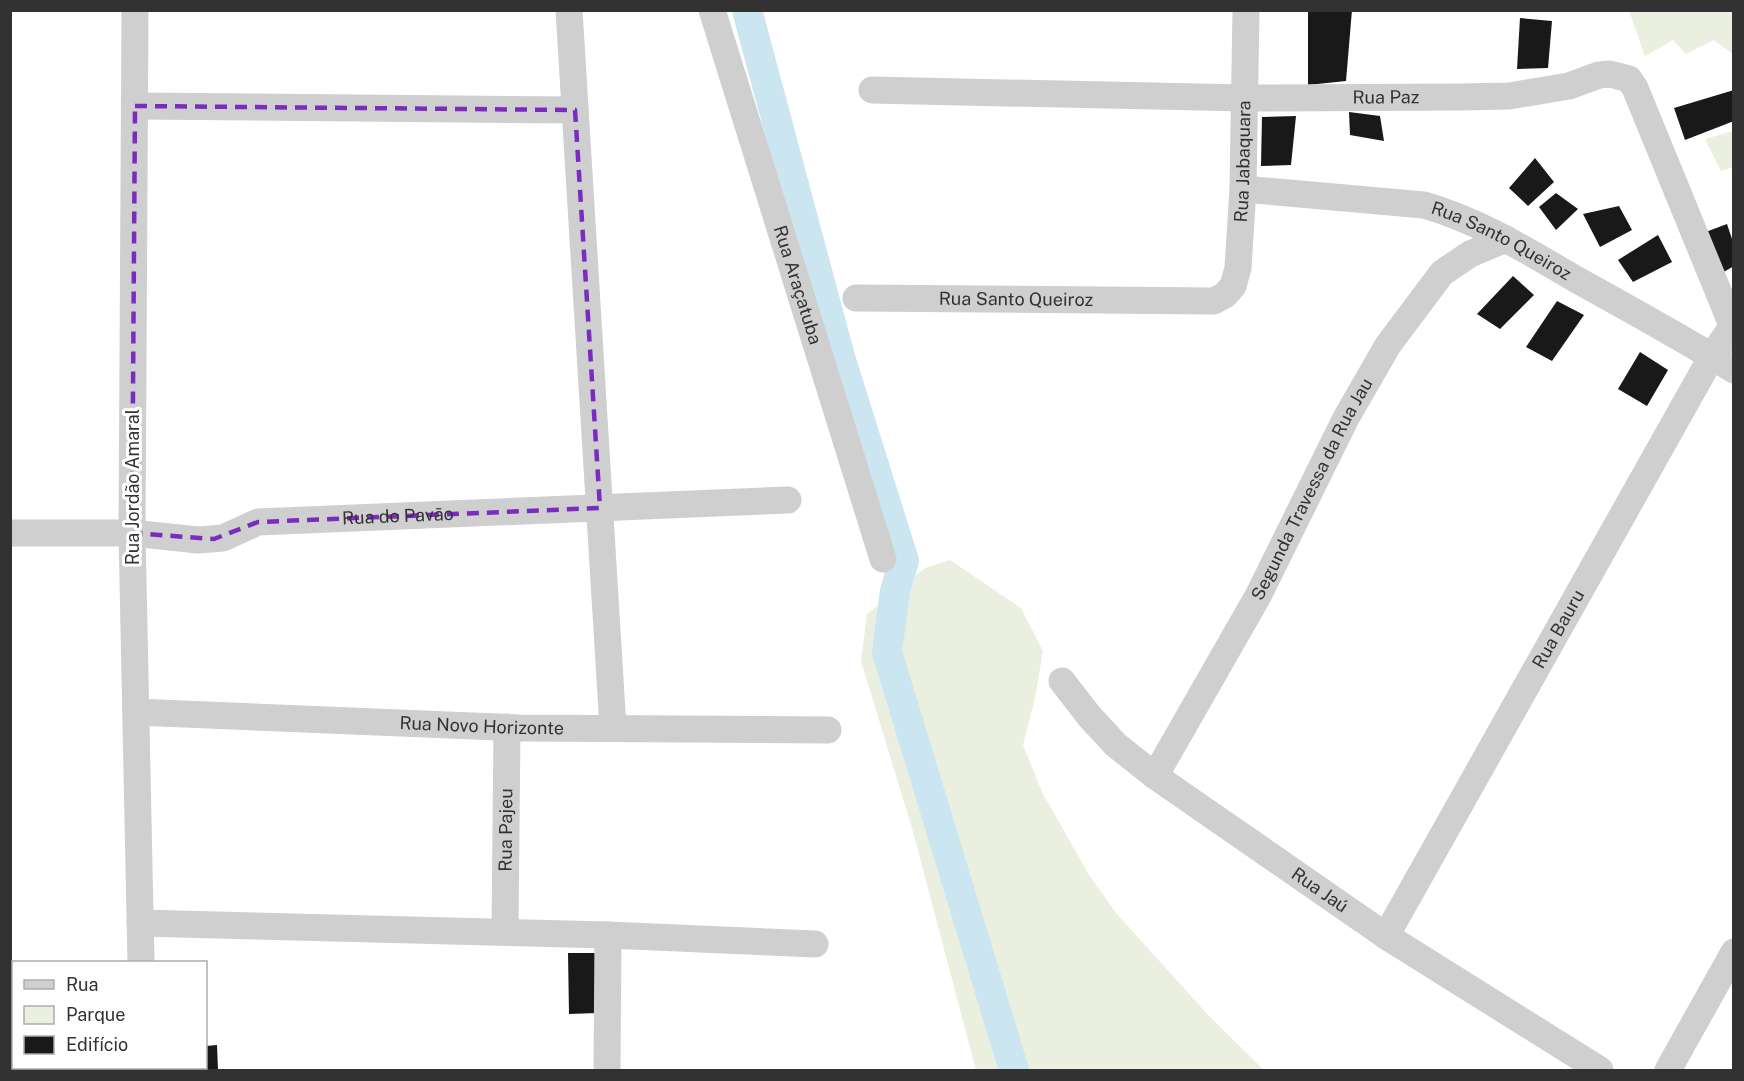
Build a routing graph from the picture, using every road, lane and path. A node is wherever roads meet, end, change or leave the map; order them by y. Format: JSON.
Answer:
{"nodes":[{"id":1,"x":135,"y":10,"type":"edge"},
{"id":2,"x":569,"y":10,"type":"edge"},
{"id":3,"x":712,"y":10,"type":"edge"},
{"id":4,"x":1246,"y":10,"type":"edge"},
{"id":5,"x":872,"y":90,"type":"dead end"},
{"id":6,"x":1245,"y":98,"type":"junction"},
{"id":7,"x":135,"y":106,"type":"junction"},
{"id":8,"x":575,"y":110,"type":"junction"},
{"id":9,"x":1243,"y":189,"type":"junction"},
{"id":10,"x":1506,"y":239,"type":"junction"},
{"id":11,"x":856,"y":298,"type":"dead end"},
{"id":12,"x":1214,"y":301,"type":"joint"},
{"id":13,"x":1733,"y":325,"type":"edge"},
{"id":14,"x":1723,"y":363,"type":"edge"},
{"id":15,"x":788,"y":500,"type":"dead end"},
{"id":16,"x":600,"y":508,"type":"junction"},
{"id":17,"x":10,"y":533,"type":"edge"},
{"id":18,"x":132,"y":533,"type":"junction"},
{"id":19,"x":883,"y":559,"type":"dead end"},
{"id":20,"x":1062,"y":681,"type":"dead end"},
{"id":21,"x":136,"y":712,"type":"junction"},
{"id":22,"x":507,"y":727,"type":"junction"},
{"id":23,"x":614,"y":728,"type":"junction"},
{"id":24,"x":828,"y":730,"type":"dead end"},
{"id":25,"x":1155,"y":776,"type":"junction"},
{"id":26,"x":140,"y":923,"type":"junction"},
{"id":27,"x":505,"y":932,"type":"junction"},
{"id":28,"x":608,"y":935,"type":"junction"},
{"id":29,"x":1386,"y":936,"type":"junction"},
{"id":30,"x":815,"y":944,"type":"dead end"},
{"id":31,"x":1734,"y":952,"type":"edge"},
{"id":32,"x":141,"y":961,"type":"edge"},
{"id":33,"x":607,"y":1071,"type":"edge"},
{"id":34,"x":1600,"y":1071,"type":"edge"},
{"id":35,"x":1668,"y":1071,"type":"edge"}],
"edges":[{"from":1,"to":7,"type":"street","name":"Rua Jordão Amaral"},
{"from":2,"to":8,"type":"street"},
{"from":3,"to":19,"type":"street","name":"Rua Araçatuba"},
{"from":4,"to":6,"type":"street","name":"Rua Jabaquara"},
{"from":5,"to":6,"type":"street","name":"Rua Paz"},
{"from":6,"to":9,"type":"street","name":"Rua Jabaquara"},
{"from":6,"to":13,"type":"street","name":"Rua Paz"},
{"from":7,"to":8,"type":"street"},
{"from":7,"to":18,"type":"street","name":"Rua Jordão Amaral"},
{"from":8,"to":16,"type":"street"},
{"from":9,"to":10,"type":"street","name":"Rua Santo Queiroz"},
{"from":9,"to":12,"type":"street","name":"Rua Jabaquara"},
{"from":10,"to":14,"type":"street","name":"Rua Santo Queiroz"},
{"from":10,"to":25,"type":"street","name":"Segunda Travessa da Rua Jau"},
{"from":11,"to":12,"type":"street","name":"Rua Santo Queiroz"},
{"from":13,"to":14,"type":"street","name":"Rua Bauru"},
{"from":14,"to":29,"type":"street","name":"Rua Bauru"},
{"from":15,"to":16,"type":"street","name":"Rua do Pavão"},
{"from":16,"to":18,"type":"street","name":"Rua do Pavão"},
{"from":16,"to":23,"type":"street"},
{"from":17,"to":18,"type":"street","name":"Rua do Pavão"},
{"from":18,"to":21,"type":"street","name":"Rua Jordão Amaral"},
{"from":20,"to":25,"type":"street","name":"Rua Jaú"},
{"from":21,"to":22,"type":"street","name":"Rua Novo Horizonte"},
{"from":21,"to":26,"type":"street","name":"Rua Jordão Amaral"},
{"from":22,"to":23,"type":"street","name":"Rua Novo Horizonte"},
{"from":22,"to":27,"type":"street","name":"Rua Pajeu"},
{"from":23,"to":24,"type":"street","name":"Rua Novo Horizonte"},
{"from":25,"to":29,"type":"street","name":"Rua Jaú"},
{"from":26,"to":27,"type":"street"},
{"from":26,"to":32,"type":"street","name":"Rua Jordão Amaral"},
{"from":27,"to":28,"type":"street"},
{"from":28,"to":30,"type":"street"},
{"from":28,"to":33,"type":"street"},
{"from":29,"to":34,"type":"street","name":"Rua Jaú"},
{"from":31,"to":35,"type":"street"}]}
